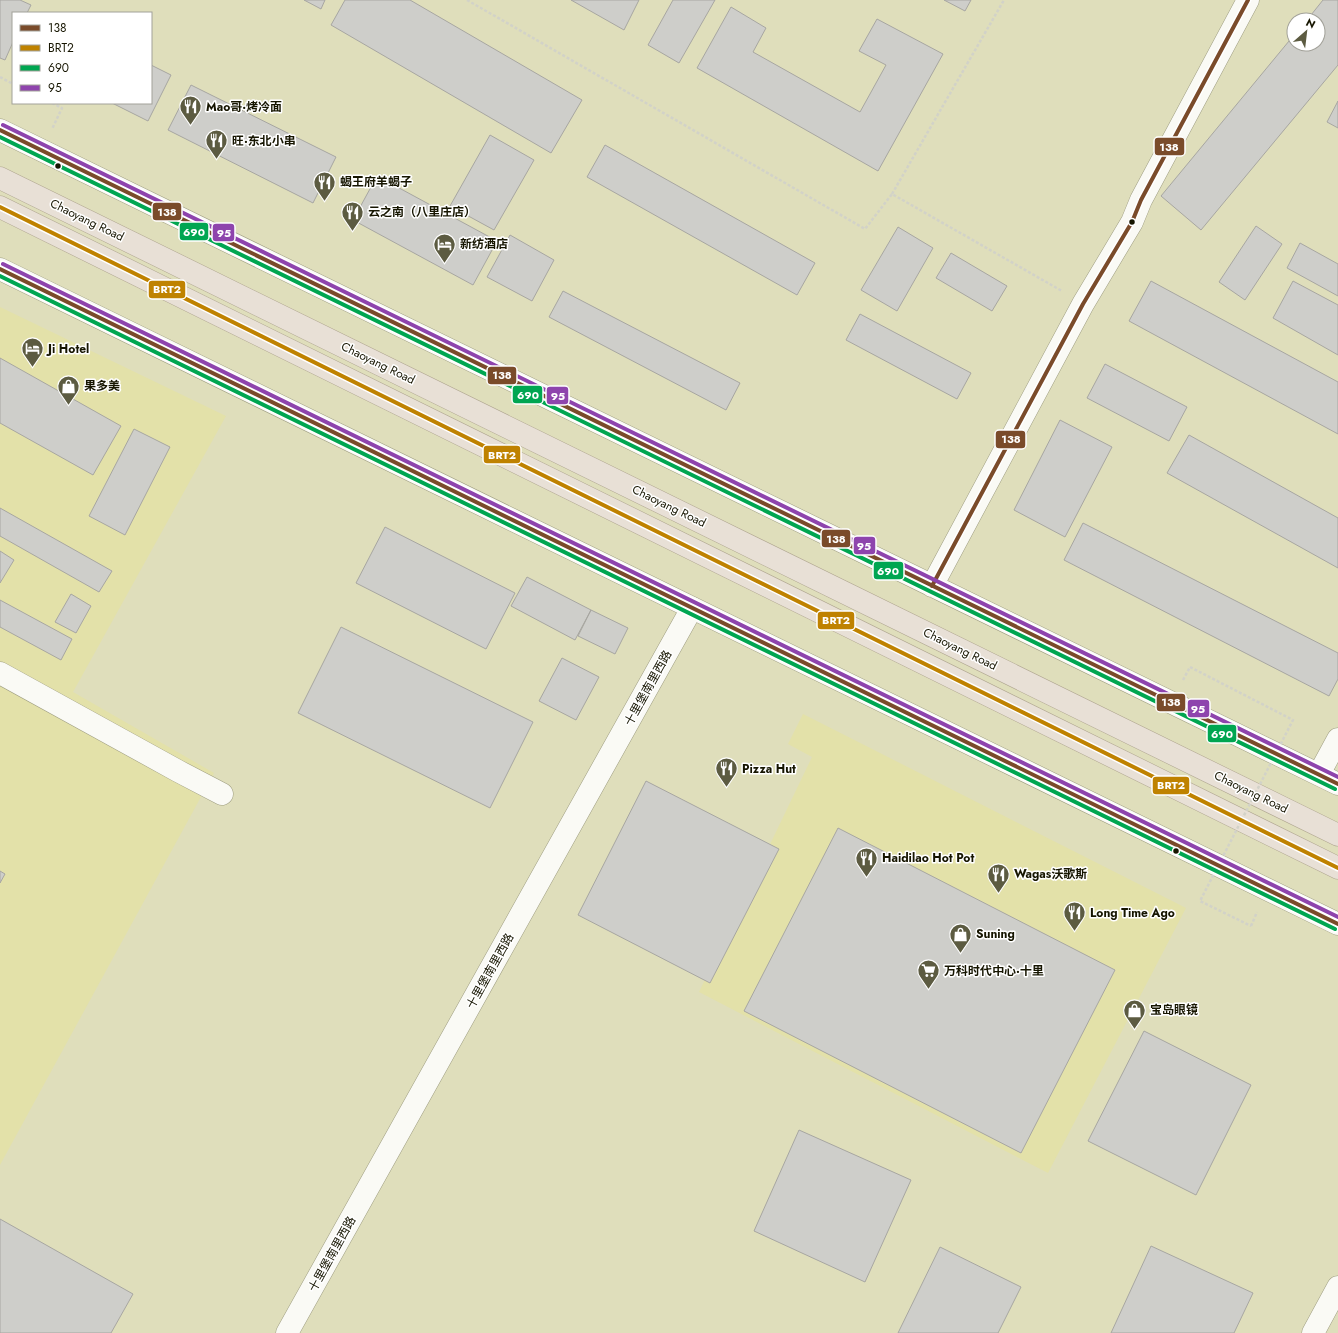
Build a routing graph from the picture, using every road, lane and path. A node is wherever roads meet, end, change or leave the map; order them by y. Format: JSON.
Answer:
{"nodes":[{"id":1,"x":467,"y":0,"type":"edge"},
{"id":2,"x":1004,"y":0,"type":"edge"},
{"id":3,"x":1248,"y":0,"type":"edge"},
{"id":4,"x":0,"y":77,"type":"edge"},
{"id":5,"x":12,"y":83,"type":"edge"},
{"id":6,"x":54,"y":104,"type":"edge"},
{"id":7,"x":62,"y":108,"type":"dead end"},
{"id":8,"x":0,"y":130,"type":"edge"},
{"id":9,"x":0,"y":178,"type":"edge"},
{"id":10,"x":892,"y":194,"type":"junction"},
{"id":11,"x":0,"y":207,"type":"edge"},
{"id":12,"x":0,"y":269,"type":"edge"},
{"id":13,"x":1083,"y":304,"type":"junction"},
{"id":14,"x":932,"y":586,"type":"junction"},
{"id":15,"x":692,"y":608,"type":"junction"},
{"id":16,"x":1190,"y":667,"type":"dead end"},
{"id":17,"x":0,"y":673,"type":"edge"},
{"id":18,"x":1338,"y":739,"type":"edge"},
{"id":19,"x":1319,"y":774,"type":"junction"},
{"id":20,"x":1338,"y":784,"type":"edge"},
{"id":21,"x":222,"y":794,"type":"dead end"},
{"id":22,"x":1338,"y":835,"type":"edge"},
{"id":23,"x":1338,"y":868,"type":"edge"},
{"id":24,"x":1338,"y":924,"type":"edge"},
{"id":25,"x":1251,"y":926,"type":"dead end"},
{"id":26,"x":1338,"y":1287,"type":"edge"},
{"id":27,"x":287,"y":1333,"type":"edge"},
{"id":28,"x":1313,"y":1333,"type":"edge"}],
"edges":[{"from":1,"to":10,"type":"path"},
{"from":2,"to":10,"type":"path"},
{"from":3,"to":13,"type":"street"},
{"from":4,"to":5,"type":"path"},
{"from":6,"to":7,"type":"path"},
{"from":8,"to":14,"type":"street"},
{"from":9,"to":22,"type":"highway","name":"Chaoyang Road"},
{"from":10,"to":13,"type":"path"},
{"from":11,"to":23,"type":"highway"},
{"from":12,"to":15,"type":"street"},
{"from":13,"to":14,"type":"street"},
{"from":14,"to":19,"type":"street"},
{"from":15,"to":24,"type":"street"},
{"from":15,"to":27,"type":"street","name":"十里堡南里西路"},
{"from":16,"to":25,"type":"path","bridge":true},
{"from":17,"to":21,"type":"street"},
{"from":18,"to":19,"type":"street"},
{"from":19,"to":20,"type":"street"},
{"from":26,"to":28,"type":"street"}]}
